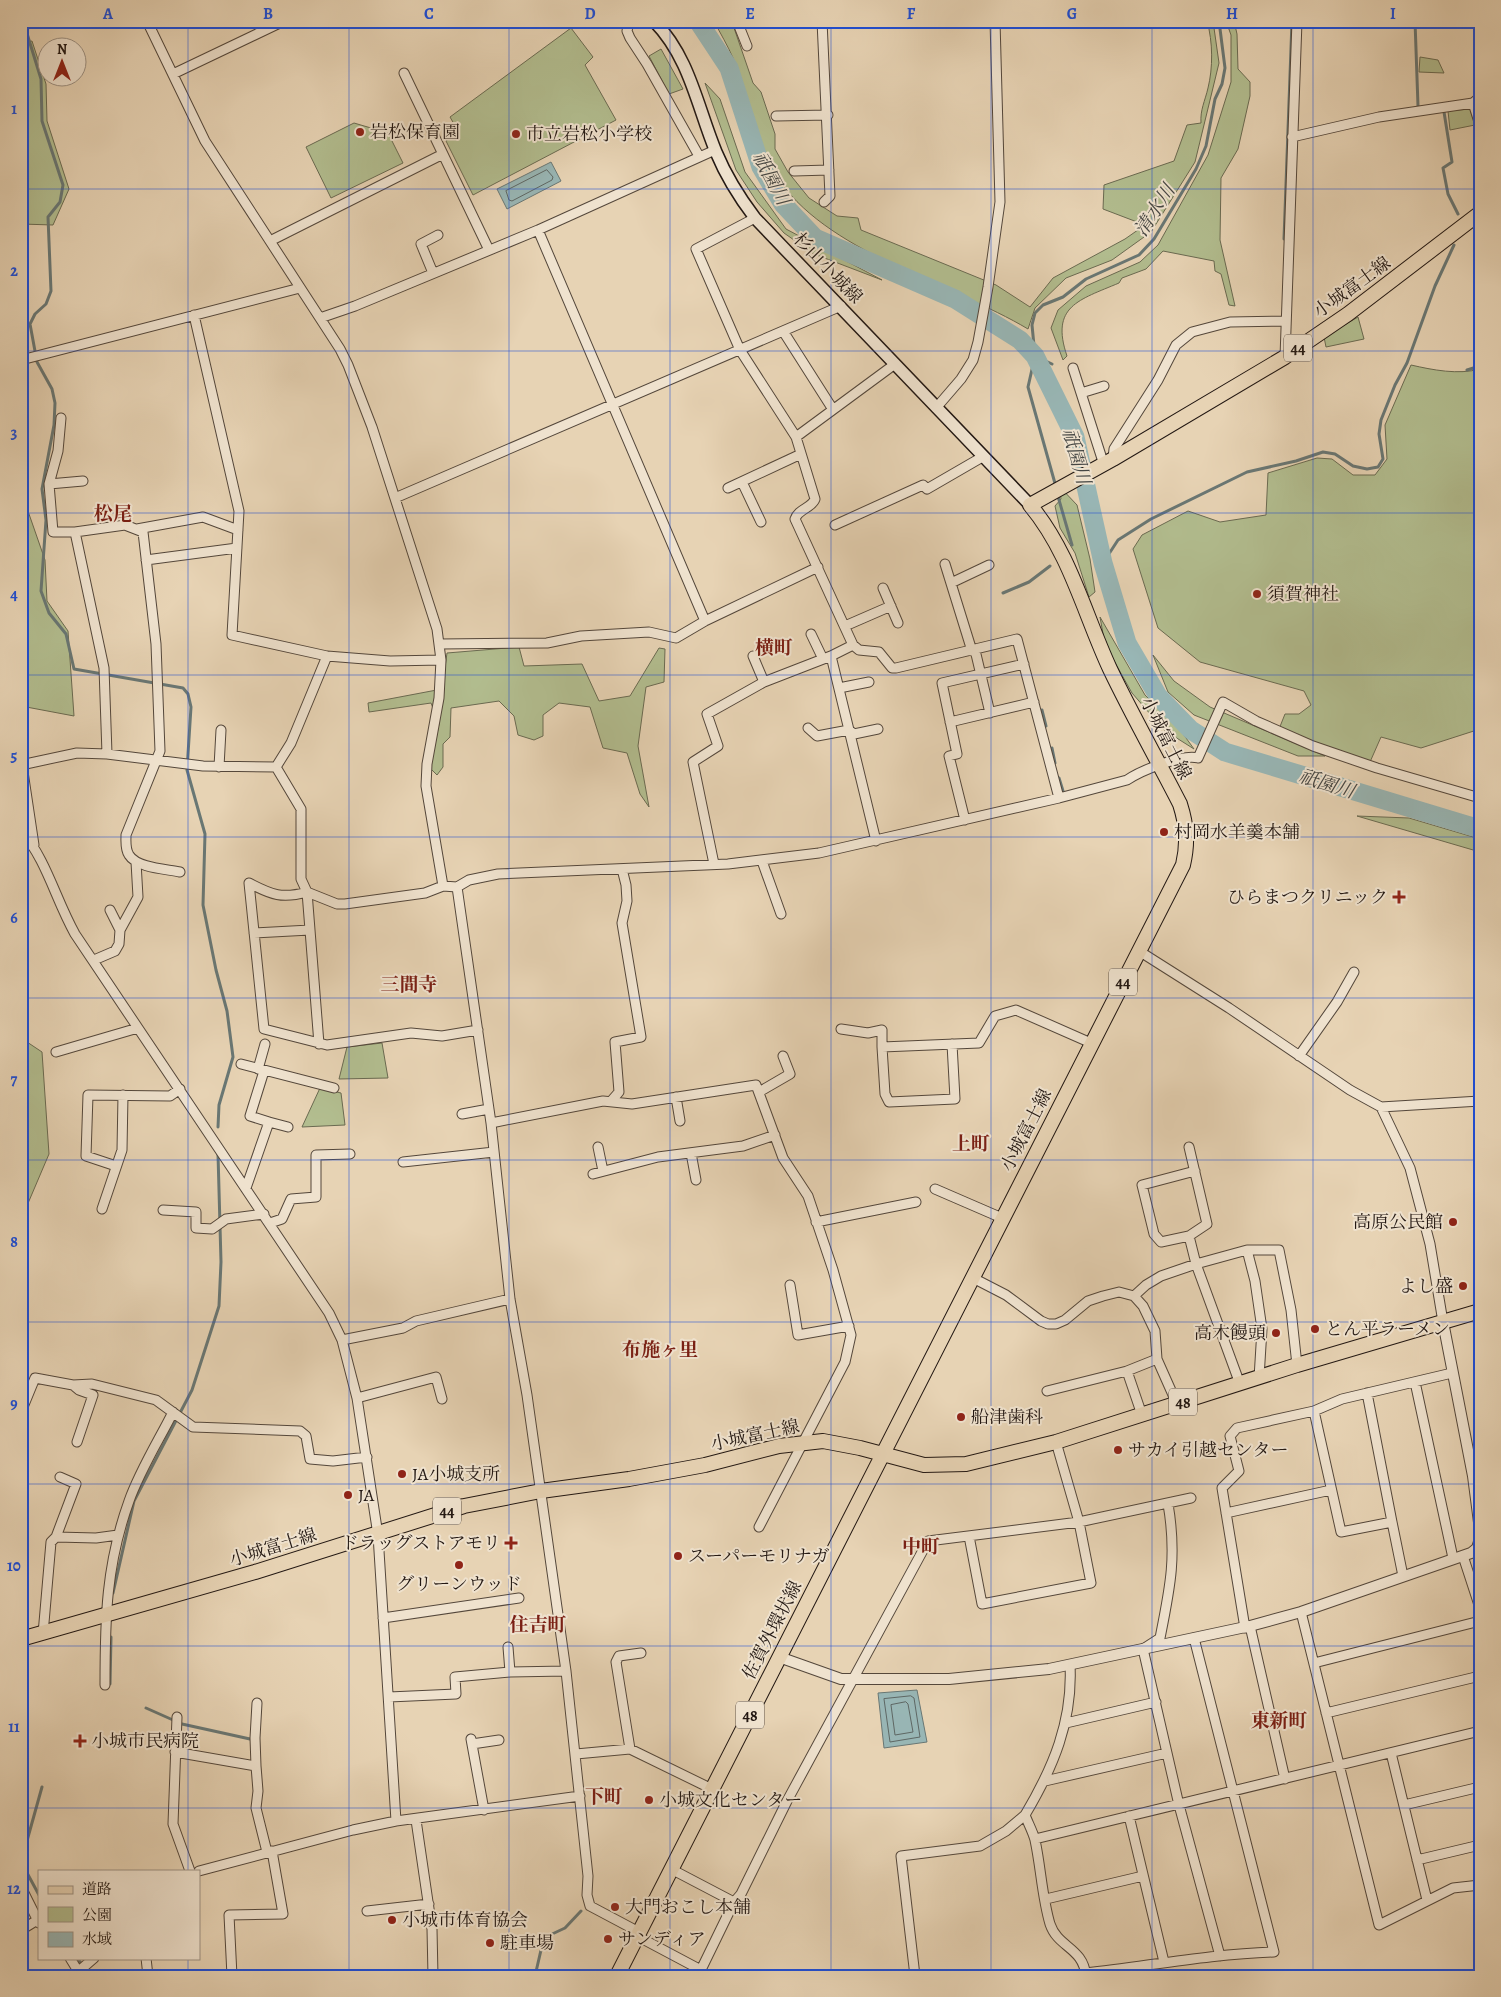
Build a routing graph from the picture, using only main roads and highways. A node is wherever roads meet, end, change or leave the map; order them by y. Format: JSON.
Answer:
{"nodes":[{"id":1,"x":654,"y":21,"type":"edge"},
{"id":2,"x":1480,"y":213,"type":"edge"},
{"id":3,"x":1030,"y":505,"type":"junction"},
{"id":4,"x":1480,"y":1311,"type":"edge"},
{"id":5,"x":883,"y":1454,"type":"junction"},
{"id":6,"x":21,"y":1639,"type":"edge"},
{"id":7,"x":616,"y":1976,"type":"edge"}],
"edges":[{"from":1,"to":3,"type":"main road","name":"杉山小城線"},
{"from":2,"to":3,"type":"main road","name":"小城富士線","number":"44"},
{"from":3,"to":5,"type":"main road","name":"小城富士線","number":"44"},
{"from":4,"to":5,"type":"main road","number":"48"},
{"from":5,"to":6,"type":"main road","name":"小城富士線","number":"44"},
{"from":5,"to":7,"type":"main road","name":"佐賀外環状線","number":"48"}]}
